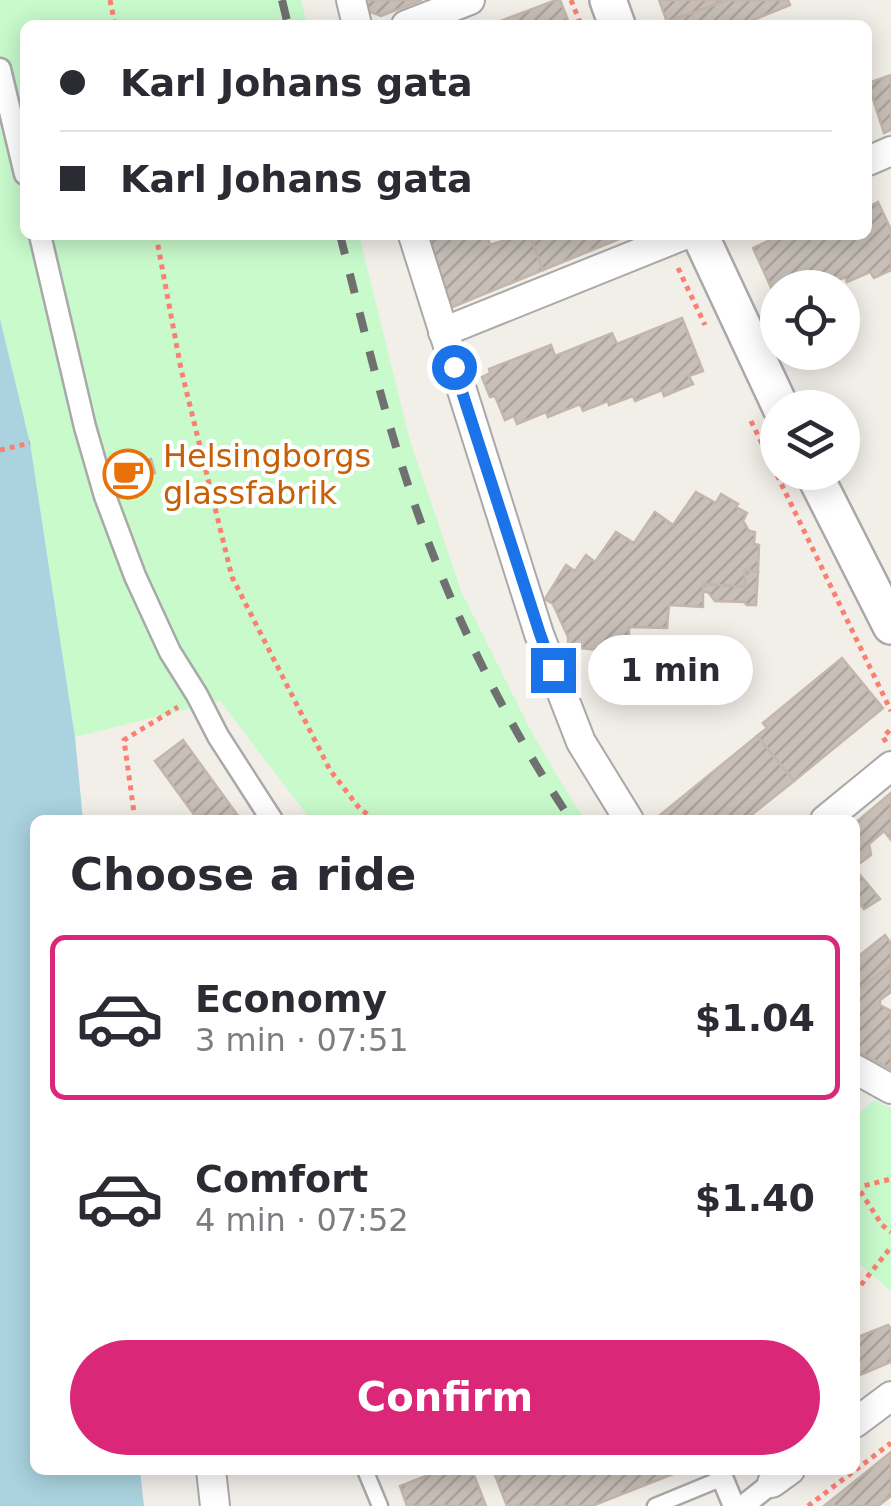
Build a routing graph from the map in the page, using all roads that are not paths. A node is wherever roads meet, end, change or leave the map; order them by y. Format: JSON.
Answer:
{"nodes":[{"id":1,"x":470,"y":0,"type":"edge"},
{"id":2,"x":419,"y":20,"type":"edge"},
{"id":3,"x":0,"y":69,"type":"edge"},
{"id":4,"x":20,"y":153,"type":"edge"},
{"id":5,"x":41,"y":240,"type":"edge"},
{"id":6,"x":414,"y":240,"type":"edge"},
{"id":7,"x":672,"y":240,"type":"edge"},
{"id":8,"x":702,"y":240,"type":"edge"},
{"id":9,"x":442,"y":332,"type":"junction"},
{"id":10,"x":760,"y":414,"type":"edge"},
{"id":11,"x":822,"y":490,"type":"edge"},
{"id":12,"x":891,"y":626,"type":"edge"},
{"id":13,"x":891,"y":766,"type":"edge"},
{"id":14,"x":269,"y":815,"type":"edge"},
{"id":15,"x":625,"y":815,"type":"edge"},
{"id":16,"x":831,"y":815,"type":"edge"},
{"id":17,"x":860,"y":1077,"type":"edge"},
{"id":18,"x":891,"y":1089,"type":"edge"},
{"id":19,"x":891,"y":1396,"type":"edge"},
{"id":20,"x":860,"y":1418,"type":"edge"},
{"id":21,"x":212,"y":1475,"type":"edge"},
{"id":22,"x":367,"y":1475,"type":"edge"},
{"id":23,"x":719,"y":1475,"type":"edge"},
{"id":24,"x":721,"y":1475,"type":"edge"},
{"id":25,"x":781,"y":1476,"type":"edge"},
{"id":26,"x":215,"y":1506,"type":"edge"},
{"id":27,"x":380,"y":1506,"type":"edge"},
{"id":28,"x":655,"y":1506,"type":"edge"},
{"id":29,"x":734,"y":1506,"type":"edge"},
{"id":30,"x":743,"y":1506,"type":"edge"}],
"edges":[{"from":1,"to":2,"type":"street"},
{"from":3,"to":4,"type":"street"},
{"from":5,"to":14,"type":"street"},
{"from":6,"to":9,"type":"street"},
{"from":7,"to":9,"type":"street"},
{"from":8,"to":10,"type":"street"},
{"from":9,"to":15,"type":"street"},
{"from":11,"to":12,"type":"street"},
{"from":13,"to":16,"type":"street"},
{"from":17,"to":18,"type":"street"},
{"from":19,"to":20,"type":"street"},
{"from":21,"to":26,"type":"street"},
{"from":22,"to":27,"type":"lane"},
{"from":23,"to":28,"type":"lane"},
{"from":24,"to":29,"type":"street"},
{"from":25,"to":30,"type":"street"}]}
